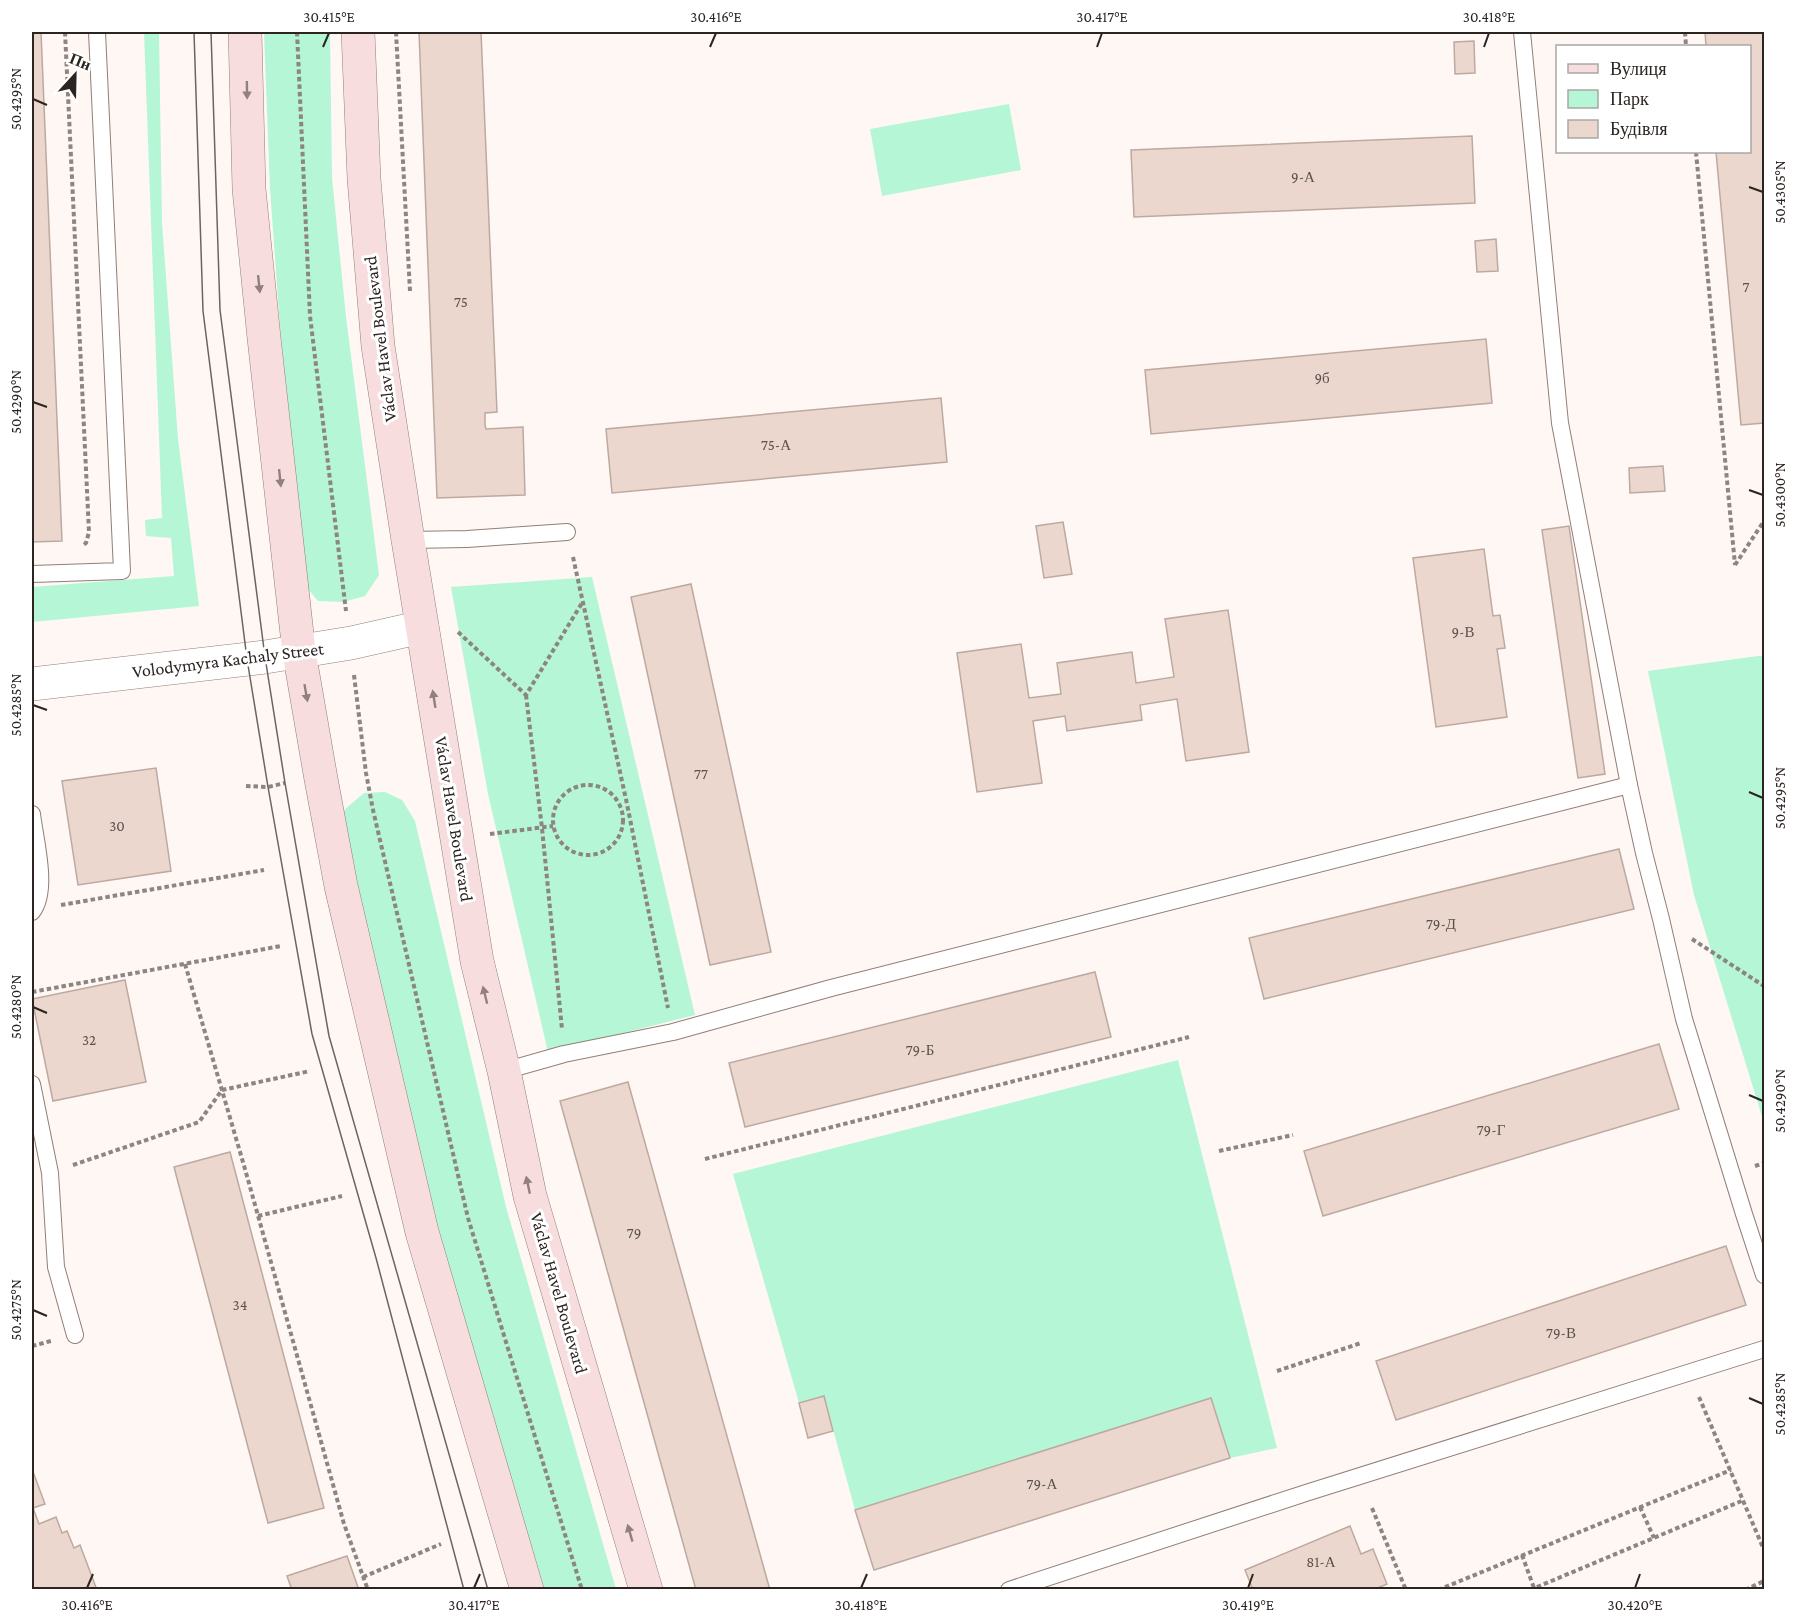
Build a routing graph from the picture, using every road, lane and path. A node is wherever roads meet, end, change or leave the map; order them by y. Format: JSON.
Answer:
{"nodes":[{"id":1,"x":65,"y":32,"type":"edge"},
{"id":2,"x":97,"y":32,"type":"edge"},
{"id":3,"x":245,"y":32,"type":"edge"},
{"id":4,"x":297,"y":32,"type":"edge"},
{"id":5,"x":358,"y":32,"type":"edge"},
{"id":6,"x":396,"y":32,"type":"edge"},
{"id":7,"x":1522,"y":32,"type":"edge"},
{"id":8,"x":1696,"y":153,"type":"edge"},
{"id":9,"x":410,"y":296,"type":"dead end"},
{"id":10,"x":1764,"y":522,"type":"edge"},
{"id":11,"x":567,"y":532,"type":"joint"},
{"id":12,"x":408,"y":540,"type":"junction"},
{"id":13,"x":80,"y":548,"type":"dead end"},
{"id":14,"x":32,"y":574,"type":"edge"},
{"id":15,"x":583,"y":603,"type":"junction"},
{"id":16,"x":438,"y":627,"type":"junction"},
{"id":17,"x":351,"y":643,"type":"junction"},
{"id":18,"x":299,"y":652,"type":"junction"},
{"id":19,"x":32,"y":684,"type":"edge"},
{"id":20,"x":526,"y":695,"type":"junction"},
{"id":21,"x":285,"y":783,"type":"dead end"},
{"id":22,"x":1629,"y":785,"type":"junction"},
{"id":23,"x":246,"y":786,"type":"dead end"},
{"id":24,"x":627,"y":804,"type":"junction"},
{"id":25,"x":622,"y":812,"type":"junction"},
{"id":26,"x":32,"y":814,"type":"edge"},
{"id":27,"x":553,"y":826,"type":"junction"},
{"id":28,"x":542,"y":828,"type":"junction"},
{"id":29,"x":483,"y":834,"type":"dead end"},
{"id":30,"x":264,"y":870,"type":"dead end"},
{"id":31,"x":33,"y":911,"type":"edge"},
{"id":32,"x":1661,"y":919,"type":"junction"},
{"id":33,"x":281,"y":946,"type":"dead end"},
{"id":34,"x":185,"y":964,"type":"junction"},
{"id":35,"x":1764,"y":986,"type":"edge"},
{"id":36,"x":32,"y":992,"type":"edge"},
{"id":37,"x":672,"y":1032,"type":"junction"},
{"id":38,"x":1189,"y":1036,"type":"dead end"},
{"id":39,"x":564,"y":1054,"type":"junction"},
{"id":40,"x":310,"y":1071,"type":"dead end"},
{"id":41,"x":504,"y":1071,"type":"junction"},
{"id":42,"x":32,"y":1084,"type":"edge"},
{"id":43,"x":222,"y":1090,"type":"junction"},
{"id":44,"x":1293,"y":1135,"type":"dead end"},
{"id":45,"x":1219,"y":1151,"type":"dead end"},
{"id":46,"x":705,"y":1159,"type":"dead end"},
{"id":47,"x":50,"y":1173,"type":"junction"},
{"id":48,"x":342,"y":1196,"type":"dead end"},
{"id":49,"x":258,"y":1216,"type":"junction"},
{"id":50,"x":1764,"y":1275,"type":"edge"},
{"id":51,"x":75,"y":1335,"type":"dead end"},
{"id":52,"x":1361,"y":1343,"type":"dead end"},
{"id":53,"x":1764,"y":1349,"type":"edge"},
{"id":54,"x":1277,"y":1371,"type":"dead end"},
{"id":55,"x":1699,"y":1396,"type":"dead end"},
{"id":56,"x":1731,"y":1470,"type":"junction"},
{"id":57,"x":1744,"y":1500,"type":"junction"},
{"id":58,"x":1640,"y":1507,"type":"junction"},
{"id":59,"x":1372,"y":1508,"type":"dead end"},
{"id":60,"x":1764,"y":1535,"type":"edge"},
{"id":61,"x":1654,"y":1538,"type":"junction"},
{"id":62,"x":1759,"y":1538,"type":"junction"},
{"id":63,"x":441,"y":1544,"type":"dead end"},
{"id":64,"x":1764,"y":1550,"type":"edge"},
{"id":65,"x":1522,"y":1555,"type":"junction"},
{"id":66,"x":363,"y":1577,"type":"junction"},
{"id":67,"x":1764,"y":1581,"type":"edge"},
{"id":68,"x":1532,"y":1589,"type":"edge"},
{"id":69,"x":368,"y":1590,"type":"edge"},
{"id":70,"x":527,"y":1590,"type":"edge"},
{"id":71,"x":582,"y":1590,"type":"edge"},
{"id":72,"x":646,"y":1590,"type":"edge"},
{"id":73,"x":1009,"y":1590,"type":"edge"},
{"id":74,"x":1406,"y":1590,"type":"edge"},
{"id":75,"x":1438,"y":1590,"type":"edge"},
{"id":76,"x":1745,"y":1590,"type":"edge"}],
"edges":[{"from":1,"to":13,"type":"path"},
{"from":2,"to":14,"type":"lane"},
{"from":3,"to":18,"type":"main road","one_way":true},
{"from":4,"to":17,"type":"path"},
{"from":5,"to":12,"type":"main road","name":"Václav Havel Boulevard"},
{"from":6,"to":9,"type":"path"},
{"from":7,"to":22,"type":"lane"},
{"from":8,"to":10,"type":"path"},
{"from":11,"to":12,"type":"lane"},
{"from":11,"to":15,"type":"path"},
{"from":12,"to":16,"type":"main road","name":"Václav Havel Boulevard"},
{"from":15,"to":20,"type":"path"},
{"from":15,"to":24,"type":"path"},
{"from":16,"to":17,"type":"street","name":"Volodymyra Kachaly Street"},
{"from":16,"to":20,"type":"path"},
{"from":41,"to":16,"type":"main road","name":"Václav Havel Boulevard","one_way":true},
{"from":17,"to":18,"type":"street","name":"Volodymyra Kachaly Street"},
{"from":17,"to":71,"type":"path"},
{"from":18,"to":19,"type":"street","name":"Volodymyra Kachaly Street"},
{"from":18,"to":70,"type":"main road","one_way":true},
{"from":20,"to":28,"type":"path"},
{"from":21,"to":23,"type":"path"},
{"from":22,"to":32,"type":"lane"},
{"from":22,"to":37,"type":"lane"},
{"from":24,"to":25,"type":"path"},
{"from":24,"to":37,"type":"path"},
{"from":25,"to":27,"type":"path"},
{"from":25,"to":27,"type":"path"},
{"from":26,"to":31,"type":"lane"},
{"from":27,"to":28,"type":"path"},
{"from":28,"to":29,"type":"path"},
{"from":28,"to":39,"type":"path"},
{"from":30,"to":31,"type":"path"},
{"from":32,"to":35,"type":"path"},
{"from":32,"to":50,"type":"lane"},
{"from":33,"to":34,"type":"path"},
{"from":34,"to":36,"type":"path"},
{"from":34,"to":43,"type":"path"},
{"from":37,"to":39,"type":"lane"},
{"from":38,"to":46,"type":"path"},
{"from":39,"to":41,"type":"lane"},
{"from":40,"to":43,"type":"path"},
{"from":72,"to":41,"type":"main road","name":"Václav Havel Boulevard","one_way":true},
{"from":42,"to":47,"type":"lane"},
{"from":43,"to":47,"type":"path"},
{"from":43,"to":49,"type":"path"},
{"from":44,"to":45,"type":"path"},
{"from":47,"to":51,"type":"lane"},
{"from":48,"to":49,"type":"path"},
{"from":49,"to":66,"type":"path"},
{"from":52,"to":54,"type":"path"},
{"from":53,"to":73,"type":"lane"},
{"from":55,"to":56,"type":"path"},
{"from":56,"to":57,"type":"path"},
{"from":56,"to":58,"type":"path"},
{"from":57,"to":61,"type":"path"},
{"from":57,"to":62,"type":"path"},
{"from":58,"to":61,"type":"path"},
{"from":58,"to":65,"type":"path"},
{"from":59,"to":74,"type":"path"},
{"from":60,"to":62,"type":"path"},
{"from":61,"to":68,"type":"path"},
{"from":62,"to":64,"type":"path"},
{"from":63,"to":66,"type":"path"},
{"from":65,"to":68,"type":"path"},
{"from":65,"to":75,"type":"path"},
{"from":66,"to":69,"type":"path"},
{"from":67,"to":76,"type":"path"}]}
